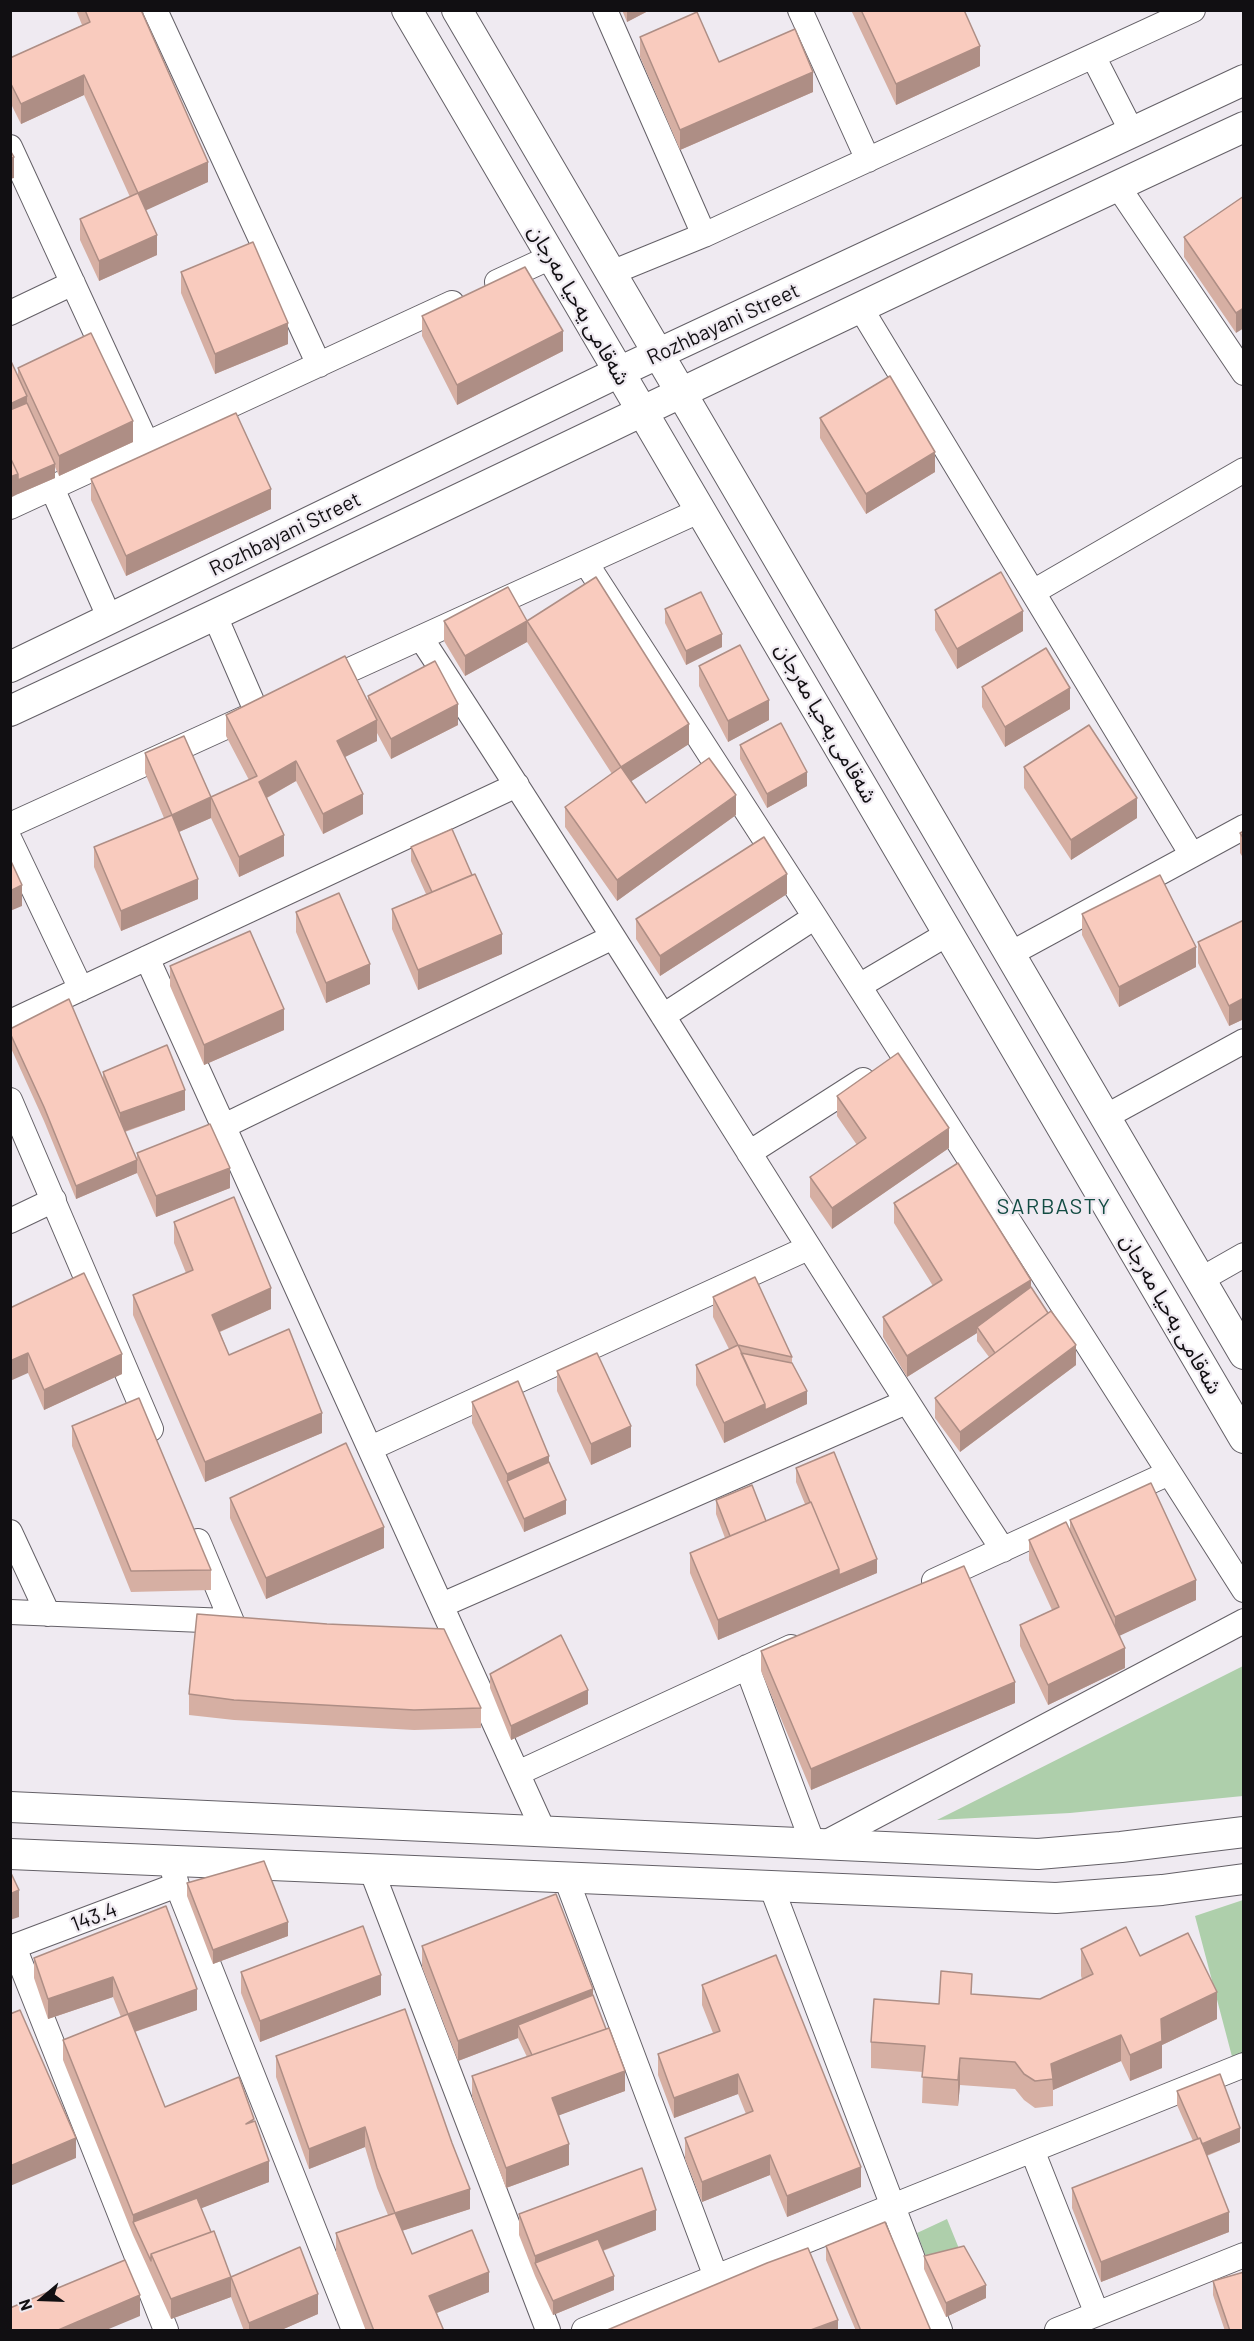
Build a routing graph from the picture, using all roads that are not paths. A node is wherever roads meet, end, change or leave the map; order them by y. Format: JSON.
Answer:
{"nodes":[{"id":1,"x":406,"y":10,"type":"edge"},
{"id":2,"x":457,"y":10,"type":"edge"},
{"id":3,"x":605,"y":10,"type":"edge"},
{"id":4,"x":800,"y":10,"type":"edge"},
{"id":5,"x":1193,"y":10,"type":"edge"},
{"id":6,"x":157,"y":11,"type":"edge"},
{"id":7,"x":1093,"y":56,"type":"junction"},
{"id":8,"x":1244,"y":80,"type":"edge"},
{"id":9,"x":1244,"y":127,"type":"edge"},
{"id":10,"x":1132,"y":132,"type":"junction"},
{"id":11,"x":10,"y":147,"type":"edge"},
{"id":12,"x":868,"y":160,"type":"junction"},
{"id":13,"x":1117,"y":185,"type":"junction"},
{"id":14,"x":704,"y":235,"type":"junction"},
{"id":15,"x":551,"y":257,"type":"junction"},
{"id":16,"x":611,"y":273,"type":"junction"},
{"id":17,"x":73,"y":283,"type":"junction"},
{"id":18,"x":860,"y":307,"type":"junction"},
{"id":19,"x":10,"y":313,"type":"edge"},
{"id":20,"x":658,"y":354,"type":"junction"},
{"id":21,"x":318,"y":365,"type":"junction"},
{"id":22,"x":619,"y":372,"type":"junction"},
{"id":23,"x":1244,"y":373,"type":"edge"},
{"id":24,"x":681,"y":393,"type":"junction"},
{"id":25,"x":642,"y":411,"type":"junction"},
{"id":26,"x":147,"y":444,"type":"junction"},
{"id":27,"x":1244,"y":470,"type":"edge"},
{"id":28,"x":52,"y":488,"type":"junction"},
{"id":29,"x":10,"y":507,"type":"edge"},
{"id":30,"x":701,"y":510,"type":"junction"},
{"id":31,"x":586,"y":563,"type":"junction"},
{"id":32,"x":1033,"y":592,"type":"junction"},
{"id":33,"x":215,"y":616,"type":"junction"},
{"id":34,"x":110,"y":619,"type":"junction"},
{"id":35,"x":421,"y":638,"type":"junction"},
{"id":36,"x":10,"y":667,"type":"edge"},
{"id":37,"x":277,"y":704,"type":"junction"},
{"id":38,"x":10,"y":711,"type":"edge"},
{"id":39,"x":517,"y":785,"type":"junction"},
{"id":40,"x":10,"y":825,"type":"edge"},
{"id":41,"x":1244,"y":827,"type":"edge"},
{"id":42,"x":10,"y":840,"type":"edge"},
{"id":43,"x":1192,"y":855,"type":"junction"},
{"id":44,"x":815,"y":917,"type":"junction"},
{"id":45,"x":949,"y":933,"type":"junction"},
{"id":46,"x":613,"y":937,"type":"junction"},
{"id":47,"x":1011,"y":954,"type":"junction"},
{"id":48,"x":147,"y":958,"type":"junction"},
{"id":49,"x":859,"y":986,"type":"junction"},
{"id":50,"x":81,"y":989,"type":"junction"},
{"id":51,"x":663,"y":1016,"type":"junction"},
{"id":52,"x":10,"y":1022,"type":"edge"},
{"id":53,"x":1244,"y":1041,"type":"edge"},
{"id":54,"x":1067,"y":1052,"type":"junction"},
{"id":55,"x":903,"y":1054,"type":"junction"},
{"id":56,"x":1030,"y":1072,"type":"junction"},
{"id":57,"x":10,"y":1100,"type":"edge"},
{"id":58,"x":1106,"y":1117,"type":"junction"},
{"id":59,"x":224,"y":1126,"type":"junction"},
{"id":60,"x":749,"y":1153,"type":"junction"},
{"id":61,"x":54,"y":1200,"type":"junction"},
{"id":62,"x":10,"y":1221,"type":"edge"},
{"id":63,"x":808,"y":1248,"type":"junction"},
{"id":64,"x":1244,"y":1255,"type":"edge"},
{"id":65,"x":1200,"y":1280,"type":"junction"},
{"id":66,"x":1244,"y":1354,"type":"edge"},
{"id":67,"x":906,"y":1402,"type":"junction"},
{"id":68,"x":1244,"y":1438,"type":"edge"},
{"id":69,"x":371,"y":1448,"type":"junction"},
{"id":70,"x":159,"y":1449,"type":"edge"},
{"id":71,"x":1169,"y":1473,"type":"junction"},
{"id":72,"x":191,"y":1524,"type":"edge"},
{"id":73,"x":10,"y":1532,"type":"edge"},
{"id":74,"x":1003,"y":1550,"type":"junction"},
{"id":75,"x":917,"y":1589,"type":"edge"},
{"id":76,"x":1244,"y":1590,"type":"edge"},
{"id":77,"x":442,"y":1605,"type":"junction"},
{"id":78,"x":10,"y":1612,"type":"edge"},
{"id":79,"x":48,"y":1614,"type":"junction"},
{"id":80,"x":1244,"y":1621,"type":"edge"},
{"id":81,"x":811,"y":1638,"type":"edge"},
{"id":82,"x":747,"y":1667,"type":"junction"},
{"id":83,"x":518,"y":1773,"type":"junction"},
{"id":84,"x":10,"y":1807,"type":"edge"},
{"id":85,"x":453,"y":1827,"type":"junction"},
{"id":86,"x":544,"y":1832,"type":"junction"},
{"id":87,"x":1244,"y":1832,"type":"edge"},
{"id":88,"x":818,"y":1844,"type":"junction"},
{"id":89,"x":10,"y":1854,"type":"edge"},
{"id":90,"x":371,"y":1869,"type":"junction"},
{"id":91,"x":449,"y":1872,"type":"junction"},
{"id":92,"x":173,"y":1873,"type":"junction"},
{"id":93,"x":566,"y":1878,"type":"junction"},
{"id":94,"x":1244,"y":1879,"type":"edge"},
{"id":95,"x":771,"y":1886,"type":"junction"},
{"id":96,"x":12,"y":1947,"type":"edge"},
{"id":97,"x":1244,"y":2064,"type":"edge"},
{"id":98,"x":1032,"y":2150,"type":"junction"},
{"id":99,"x":892,"y":2206,"type":"junction"},
{"id":100,"x":1244,"y":2255,"type":"edge"},
{"id":101,"x":716,"y":2277,"type":"junction"},
{"id":102,"x":1097,"y":2314,"type":"junction"},
{"id":103,"x":1064,"y":2329,"type":"edge"},
{"id":104,"x":166,"y":2331,"type":"edge"},
{"id":105,"x":354,"y":2331,"type":"edge"},
{"id":106,"x":548,"y":2331,"type":"edge"},
{"id":107,"x":584,"y":2331,"type":"edge"},
{"id":108,"x":940,"y":2331,"type":"edge"}],
"edges":[{"from":1,"to":15,"type":"street","name":"شەقامی یەحیا مەرجان"},
{"from":2,"to":16,"type":"street","name":"شەقامی یەحیا مەرجان"},
{"from":3,"to":14,"type":"street"},
{"from":4,"to":12,"type":"street"},
{"from":5,"to":7,"type":"street"},
{"from":6,"to":21,"type":"street"},
{"from":7,"to":10,"type":"street"},
{"from":7,"to":12,"type":"street"},
{"from":8,"to":10,"type":"street","name":"Rozhbayani Street"},
{"from":9,"to":13,"type":"street","name":"Rozhbayani Street"},
{"from":10,"to":20,"type":"street","name":"Rozhbayani Street"},
{"from":11,"to":17,"type":"street"},
{"from":12,"to":14,"type":"street"},
{"from":13,"to":18,"type":"street","name":"Rozhbayani Street"},
{"from":13,"to":23,"type":"street"},
{"from":14,"to":16,"type":"street"},
{"from":15,"to":21,"type":"street"},
{"from":15,"to":22,"type":"street","name":"شەقامی یەحیا مەرجان"},
{"from":16,"to":20,"type":"street","name":"شەقامی یەحیا مەرجان"},
{"from":17,"to":19,"type":"street"},
{"from":17,"to":26,"type":"street"},
{"from":18,"to":24,"type":"street","name":"Rozhbayani Street"},
{"from":18,"to":32,"type":"street"},
{"from":20,"to":22,"type":"street","name":"Rozhbayani Street"},
{"from":20,"to":24,"type":"street","name":"شەقامی یەحیا مەرجان"},
{"from":21,"to":26,"type":"street"},
{"from":22,"to":25,"type":"street","name":"شەقامی یەحیا مەرجان"},
{"from":22,"to":34,"type":"street","name":"Rozhbayani Street"},
{"from":24,"to":25,"type":"street","name":"Rozhbayani Street"},
{"from":24,"to":47,"type":"street","name":"شەقامی یەحیا مەرجان"},
{"from":25,"to":30,"type":"street","name":"شەقامی یەحیا مەرجان"},
{"from":25,"to":33,"type":"street","name":"Rozhbayani Street"},
{"from":26,"to":28,"type":"street"},
{"from":27,"to":32,"type":"street"},
{"from":28,"to":29,"type":"street"},
{"from":28,"to":34,"type":"street"},
{"from":30,"to":31,"type":"street"},
{"from":30,"to":45,"type":"street","name":"شەقامی یەحیا مەرجان"},
{"from":31,"to":35,"type":"street"},
{"from":31,"to":44,"type":"street"},
{"from":32,"to":43,"type":"street"},
{"from":33,"to":37,"type":"street"},
{"from":33,"to":38,"type":"street","name":"Rozhbayani Street"},
{"from":34,"to":36,"type":"street","name":"Rozhbayani Street"},
{"from":35,"to":37,"type":"street"},
{"from":35,"to":39,"type":"street"},
{"from":37,"to":40,"type":"street"},
{"from":39,"to":46,"type":"street"},
{"from":39,"to":48,"type":"street"},
{"from":41,"to":43,"type":"street"},
{"from":42,"to":50,"type":"street"},
{"from":43,"to":47,"type":"street"},
{"from":44,"to":49,"type":"street"},
{"from":44,"to":51,"type":"street"},
{"from":45,"to":49,"type":"street"},
{"from":45,"to":56,"type":"street","name":"شەقامی یەحیا مەرجان"},
{"from":46,"to":51,"type":"street"},
{"from":46,"to":59,"type":"street"},
{"from":47,"to":54,"type":"street","name":"شەقامی یەحیا مەرجان"},
{"from":48,"to":50,"type":"street"},
{"from":48,"to":59,"type":"street"},
{"from":49,"to":55,"type":"street"},
{"from":50,"to":52,"type":"street"},
{"from":51,"to":60,"type":"street"},
{"from":53,"to":58,"type":"street"},
{"from":54,"to":56,"type":"street"},
{"from":54,"to":58,"type":"street","name":"شەقامی یەحیا مەرجان"},
{"from":55,"to":60,"type":"street"},
{"from":55,"to":71,"type":"street"},
{"from":56,"to":68,"type":"street","name":"شەقامی یەحیا مەرجان"},
{"from":57,"to":61,"type":"street"},
{"from":58,"to":65,"type":"street","name":"شەقامی یەحیا مەرجان"},
{"from":59,"to":69,"type":"street"},
{"from":60,"to":63,"type":"street"},
{"from":61,"to":62,"type":"street"},
{"from":61,"to":70,"type":"street"},
{"from":63,"to":67,"type":"street"},
{"from":63,"to":69,"type":"street"},
{"from":64,"to":65,"type":"street"},
{"from":65,"to":66,"type":"street","name":"شەقامی یەحیا مەرجان"},
{"from":67,"to":74,"type":"street"},
{"from":67,"to":77,"type":"street"},
{"from":69,"to":77,"type":"street"},
{"from":71,"to":74,"type":"street"},
{"from":71,"to":76,"type":"street"},
{"from":72,"to":79,"type":"street"},
{"from":73,"to":79,"type":"street"},
{"from":74,"to":75,"type":"street"},
{"from":77,"to":83,"type":"street"},
{"from":78,"to":79,"type":"street"},
{"from":80,"to":88,"type":"street"},
{"from":81,"to":82,"type":"street"},
{"from":82,"to":83,"type":"street"},
{"from":82,"to":88,"type":"street"},
{"from":83,"to":86,"type":"street"},
{"from":84,"to":85,"type":"street"},
{"from":85,"to":86,"type":"street"},
{"from":85,"to":91,"type":"street"},
{"from":86,"to":88,"type":"street"},
{"from":87,"to":88,"type":"street"},
{"from":89,"to":92,"type":"street"},
{"from":90,"to":91,"type":"street"},
{"from":90,"to":92,"type":"street"},
{"from":90,"to":106,"type":"street"},
{"from":91,"to":93,"type":"street"},
{"from":92,"to":96,"type":"street","name":"143.4"},
{"from":92,"to":105,"type":"street"},
{"from":93,"to":95,"type":"street"},
{"from":93,"to":101,"type":"street"},
{"from":94,"to":95,"type":"street"},
{"from":95,"to":99,"type":"street"},
{"from":96,"to":104,"type":"street"},
{"from":97,"to":98,"type":"street"},
{"from":98,"to":99,"type":"street"},
{"from":98,"to":102,"type":"street"},
{"from":99,"to":101,"type":"street"},
{"from":99,"to":108,"type":"street"},
{"from":100,"to":102,"type":"street"},
{"from":101,"to":107,"type":"street"},
{"from":102,"to":103,"type":"street"}]}
